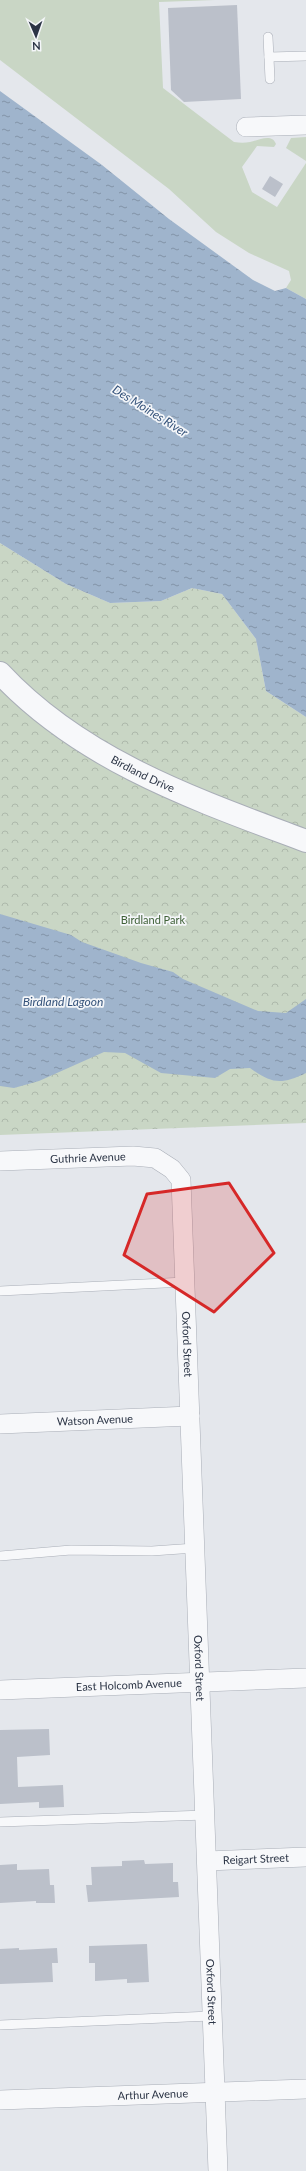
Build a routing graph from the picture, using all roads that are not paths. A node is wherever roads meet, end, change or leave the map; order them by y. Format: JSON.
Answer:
{"nodes":[{"id":1,"x":268,"y":37,"type":"dead end"},
{"id":2,"x":306,"y":56,"type":"edge"},
{"id":3,"x":269,"y":57,"type":"junction"},
{"id":4,"x":270,"y":79,"type":"dead end"},
{"id":5,"x":306,"y":125,"type":"edge"},
{"id":6,"x":246,"y":127,"type":"dead end"},
{"id":7,"x":0,"y":674,"type":"edge"},
{"id":8,"x":306,"y":841,"type":"edge"},
{"id":9,"x":0,"y":1161,"type":"edge"},
{"id":10,"x":172,"y":1169,"type":"joint"},
{"id":11,"x":185,"y":1282,"type":"junction"},
{"id":12,"x":0,"y":1291,"type":"edge"},
{"id":13,"x":190,"y":1416,"type":"junction"},
{"id":14,"x":0,"y":1424,"type":"edge"},
{"id":15,"x":195,"y":1548,"type":"junction"},
{"id":16,"x":0,"y":1556,"type":"edge"},
{"id":17,"x":306,"y":1678,"type":"edge"},
{"id":18,"x":200,"y":1682,"type":"junction"},
{"id":19,"x":0,"y":1690,"type":"edge"},
{"id":20,"x":206,"y":1816,"type":"junction"},
{"id":21,"x":0,"y":1822,"type":"edge"},
{"id":22,"x":306,"y":1857,"type":"edge"},
{"id":23,"x":207,"y":1861,"type":"junction"},
{"id":24,"x":211,"y":2016,"type":"junction"},
{"id":25,"x":0,"y":2025,"type":"edge"},
{"id":26,"x":306,"y":2089,"type":"edge"},
{"id":27,"x":216,"y":2093,"type":"junction"},
{"id":28,"x":0,"y":2100,"type":"edge"},
{"id":29,"x":218,"y":2171,"type":"edge"}],
"edges":[{"from":1,"to":3,"type":"lane"},
{"from":2,"to":3,"type":"lane"},
{"from":3,"to":4,"type":"lane"},
{"from":5,"to":6,"type":"street"},
{"from":7,"to":8,"type":"street","name":"Birdland Drive"},
{"from":9,"to":10,"type":"street","name":"Guthrie Avenue"},
{"from":10,"to":11,"type":"street","name":"Oxford Street"},
{"from":11,"to":12,"type":"lane"},
{"from":11,"to":13,"type":"street","name":"Oxford Street"},
{"from":13,"to":14,"type":"street","name":"Watson Avenue"},
{"from":13,"to":15,"type":"street","name":"Oxford Street"},
{"from":15,"to":16,"type":"lane"},
{"from":15,"to":18,"type":"street","name":"Oxford Street"},
{"from":17,"to":18,"type":"street","name":"East Holcomb Avenue"},
{"from":18,"to":19,"type":"street","name":"East Holcomb Avenue"},
{"from":18,"to":20,"type":"street","name":"Oxford Street"},
{"from":20,"to":21,"type":"lane"},
{"from":20,"to":23,"type":"street","name":"Oxford Street"},
{"from":22,"to":23,"type":"street","name":"Reigart Street"},
{"from":23,"to":24,"type":"street","name":"Oxford Street"},
{"from":24,"to":25,"type":"lane"},
{"from":24,"to":27,"type":"street","name":"Oxford Street"},
{"from":26,"to":27,"type":"street","name":"Arthur Avenue"},
{"from":27,"to":28,"type":"street","name":"Arthur Avenue"},
{"from":27,"to":29,"type":"street","name":"Oxford Street"}]}
